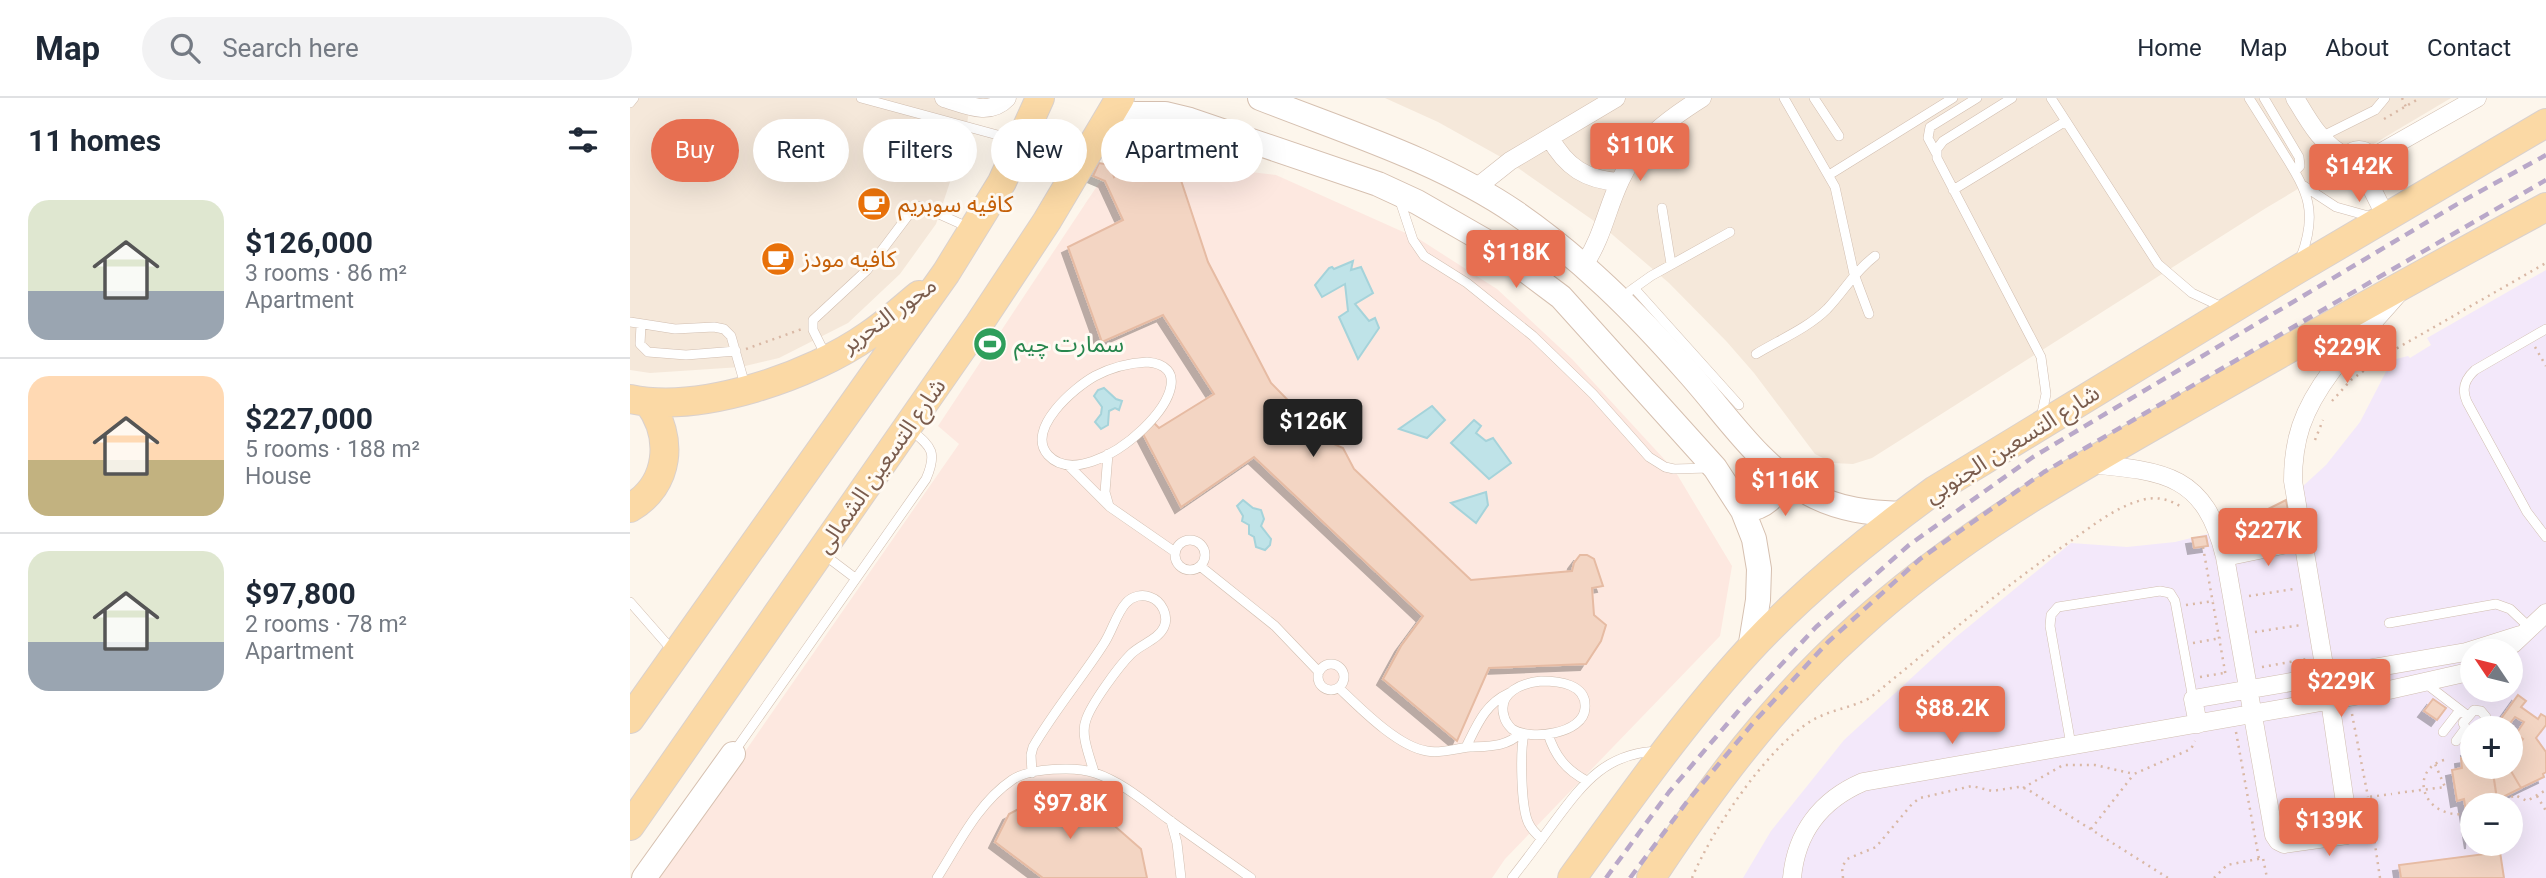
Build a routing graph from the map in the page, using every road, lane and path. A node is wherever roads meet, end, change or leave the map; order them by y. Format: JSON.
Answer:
{"nodes":[{"id":1,"x":634,"y":98,"type":"edge"},
{"id":2,"x":860,"y":98,"type":"edge"},
{"id":3,"x":944,"y":98,"type":"edge"},
{"id":4,"x":1007,"y":98,"type":"edge"},
{"id":5,"x":1040,"y":98,"type":"edge"},
{"id":6,"x":1260,"y":98,"type":"edge"},
{"id":7,"x":1616,"y":98,"type":"edge"},
{"id":8,"x":1702,"y":98,"type":"edge"},
{"id":9,"x":1784,"y":98,"type":"edge"},
{"id":10,"x":1814,"y":98,"type":"edge"},
{"id":11,"x":1953,"y":98,"type":"edge"},
{"id":12,"x":1977,"y":98,"type":"edge"},
{"id":13,"x":2011,"y":98,"type":"edge"},
{"id":14,"x":2051,"y":98,"type":"edge"},
{"id":15,"x":2249,"y":98,"type":"edge"},
{"id":16,"x":2264,"y":98,"type":"edge"},
{"id":17,"x":2295,"y":98,"type":"edge"},
{"id":18,"x":2385,"y":98,"type":"edge"},
{"id":19,"x":2402,"y":98,"type":"edge"},
{"id":20,"x":2420,"y":98,"type":"edge"},
{"id":21,"x":2477,"y":98,"type":"edge"},
{"id":22,"x":630,"y":103,"type":"edge"},
{"id":23,"x":1116,"y":106,"type":"edge"},
{"id":24,"x":2406,"y":107,"type":"junction"},
{"id":25,"x":1190,"y":109,"type":"edge"},
{"id":26,"x":1031,"y":119,"type":"edge"},
{"id":27,"x":2066,"y":121,"type":"junction"},
{"id":28,"x":2546,"y":123,"type":"edge"},
{"id":29,"x":2374,"y":125,"type":"dead end"},
{"id":30,"x":991,"y":134,"type":"edge"},
{"id":31,"x":1839,"y":136,"type":"dead end"},
{"id":32,"x":1550,"y":138,"type":"junction"},
{"id":33,"x":2319,"y":138,"type":"junction"},
{"id":34,"x":1936,"y":153,"type":"junction"},
{"id":35,"x":2368,"y":167,"type":"junction"},
{"id":36,"x":2295,"y":171,"type":"junction"},
{"id":37,"x":1829,"y":175,"type":"junction"},
{"id":38,"x":1002,"y":182,"type":"edge"},
{"id":39,"x":1619,"y":182,"type":"junction"},
{"id":40,"x":2304,"y":186,"type":"junction"},
{"id":41,"x":1476,"y":188,"type":"junction"},
{"id":42,"x":1953,"y":190,"type":"junction"},
{"id":43,"x":1397,"y":193,"type":"junction"},
{"id":44,"x":2546,"y":207,"type":"edge"},
{"id":45,"x":1662,"y":208,"type":"dead end"},
{"id":46,"x":2386,"y":218,"type":"junction"},
{"id":47,"x":975,"y":230,"type":"junction"},
{"id":48,"x":1730,"y":232,"type":"dead end"},
{"id":49,"x":1875,"y":256,"type":"dead end"},
{"id":50,"x":2546,"y":263,"type":"edge"},
{"id":51,"x":1671,"y":264,"type":"junction"},
{"id":52,"x":1584,"y":265,"type":"junction"},
{"id":53,"x":2293,"y":272,"type":"junction"},
{"id":54,"x":946,"y":273,"type":"junction"},
{"id":55,"x":1853,"y":274,"type":"junction"},
{"id":56,"x":2409,"y":281,"type":"junction"},
{"id":57,"x":1627,"y":293,"type":"junction"},
{"id":58,"x":2230,"y":310,"type":"junction"},
{"id":59,"x":1869,"y":314,"type":"dead end"},
{"id":60,"x":630,"y":322,"type":"edge"},
{"id":61,"x":641,"y":325,"type":"junction"},
{"id":62,"x":812,"y":327,"type":"junction"},
{"id":63,"x":2546,"y":329,"type":"edge"},
{"id":64,"x":2530,"y":338,"type":"junction"},
{"id":65,"x":736,"y":351,"type":"junction"},
{"id":66,"x":1756,"y":354,"type":"dead end"},
{"id":67,"x":828,"y":359,"type":"junction"},
{"id":68,"x":2546,"y":366,"type":"edge"},
{"id":69,"x":747,"y":390,"type":"junction"},
{"id":70,"x":639,"y":400,"type":"edge"},
{"id":71,"x":1739,"y":405,"type":"dead end"},
{"id":72,"x":2330,"y":406,"type":"dead end"},
{"id":73,"x":2326,"y":412,"type":"dead end"},
{"id":74,"x":908,"y":427,"type":"junction"},
{"id":75,"x":2039,"y":427,"type":"junction"},
{"id":76,"x":2312,"y":451,"type":"dead end"},
{"id":77,"x":1108,"y":454,"type":"junction"},
{"id":78,"x":2086,"y":464,"type":"junction"},
{"id":79,"x":1068,"y":465,"type":"junction"},
{"id":80,"x":1714,"y":468,"type":"junction"},
{"id":81,"x":1783,"y":476,"type":"junction"},
{"id":82,"x":630,"y":508,"type":"edge"},
{"id":83,"x":1110,"y":508,"type":"junction"},
{"id":84,"x":2185,"y":509,"type":"dead end"},
{"id":85,"x":1743,"y":511,"type":"junction"},
{"id":86,"x":1902,"y":514,"type":"junction"},
{"id":87,"x":2546,"y":537,"type":"edge"},
{"id":88,"x":2302,"y":541,"type":"junction"},
{"id":89,"x":821,"y":552,"type":"junction"},
{"id":90,"x":1175,"y":552,"type":"junction"},
{"id":91,"x":2225,"y":557,"type":"junction"},
{"id":92,"x":1200,"y":566,"type":"junction"},
{"id":93,"x":855,"y":579,"type":"junction"},
{"id":94,"x":2310,"y":587,"type":"junction"},
{"id":95,"x":2232,"y":598,"type":"junction"},
{"id":96,"x":630,"y":603,"type":"edge"},
{"id":97,"x":2176,"y":607,"type":"junction"},
{"id":98,"x":2546,"y":613,"type":"edge"},
{"id":99,"x":2316,"y":622,"type":"junction"},
{"id":100,"x":2389,"y":623,"type":"dead end"},
{"id":101,"x":2525,"y":631,"type":"junction"},
{"id":102,"x":2239,"y":635,"type":"junction"},
{"id":103,"x":2517,"y":639,"type":"edge"},
{"id":104,"x":2183,"y":645,"type":"junction"},
{"id":105,"x":1750,"y":649,"type":"junction"},
{"id":106,"x":676,"y":654,"type":"junction"},
{"id":107,"x":2322,"y":657,"type":"junction"},
{"id":108,"x":2420,"y":660,"type":"junction"},
{"id":109,"x":2384,"y":666,"type":"junction"},
{"id":110,"x":2245,"y":670,"type":"junction"},
{"id":111,"x":1319,"y":672,"type":"junction"},
{"id":112,"x":2460,"y":675,"type":"edge"},
{"id":113,"x":2325,"y":676,"type":"junction"},
{"id":114,"x":2190,"y":678,"type":"junction"},
{"id":115,"x":2425,"y":684,"type":"junction"},
{"id":116,"x":1339,"y":688,"type":"junction"},
{"id":117,"x":2248,"y":690,"type":"junction"},
{"id":118,"x":2389,"y":690,"type":"junction"},
{"id":119,"x":1509,"y":693,"type":"junction"},
{"id":120,"x":2349,"y":698,"type":"junction"},
{"id":121,"x":2193,"y":699,"type":"junction"},
{"id":122,"x":2330,"y":701,"type":"junction"},
{"id":123,"x":2464,"y":713,"type":"junction"},
{"id":124,"x":2252,"y":714,"type":"junction"},
{"id":125,"x":2464,"y":716,"type":"edge"},
{"id":126,"x":2485,"y":716,"type":"edge"},
{"id":127,"x":630,"y":719,"type":"edge"},
{"id":128,"x":2198,"y":724,"type":"junction"},
{"id":129,"x":2443,"y":732,"type":"dead end"},
{"id":130,"x":1523,"y":734,"type":"junction"},
{"id":131,"x":1548,"y":734,"type":"junction"},
{"id":132,"x":2460,"y":738,"type":"edge"},
{"id":133,"x":2456,"y":741,"type":"dead end"},
{"id":134,"x":2071,"y":745,"type":"junction"},
{"id":135,"x":1466,"y":747,"type":"junction"},
{"id":136,"x":1665,"y":751,"type":"junction"},
{"id":137,"x":733,"y":754,"type":"joint"},
{"id":138,"x":2444,"y":760,"type":"dead end"},
{"id":139,"x":2435,"y":764,"type":"junction"},
{"id":140,"x":1094,"y":772,"type":"junction"},
{"id":141,"x":1032,"y":773,"type":"junction"},
{"id":142,"x":2134,"y":774,"type":"junction"},
{"id":143,"x":1587,"y":781,"type":"junction"},
{"id":144,"x":2023,"y":788,"type":"junction"},
{"id":145,"x":2424,"y":790,"type":"junction"},
{"id":146,"x":2546,"y":790,"type":"edge"},
{"id":147,"x":2398,"y":793,"type":"dead end"},
{"id":148,"x":2392,"y":794,"type":"dead end"},
{"id":149,"x":2537,"y":796,"type":"junction"},
{"id":150,"x":2368,"y":797,"type":"junction"},
{"id":151,"x":2523,"y":798,"type":"edge"},
{"id":152,"x":2546,"y":811,"type":"edge"},
{"id":153,"x":2460,"y":814,"type":"edge"},
{"id":154,"x":1171,"y":821,"type":"junction"},
{"id":155,"x":630,"y":826,"type":"edge"},
{"id":156,"x":2091,"y":830,"type":"junction"},
{"id":157,"x":1542,"y":839,"type":"junction"},
{"id":158,"x":644,"y":878,"type":"edge"},
{"id":159,"x":937,"y":878,"type":"edge"},
{"id":160,"x":1181,"y":878,"type":"edge"},
{"id":161,"x":1251,"y":878,"type":"edge"},
{"id":162,"x":1512,"y":878,"type":"edge"},
{"id":163,"x":1572,"y":878,"type":"edge"},
{"id":164,"x":1651,"y":878,"type":"edge"},
{"id":165,"x":1692,"y":878,"type":"edge"},
{"id":166,"x":1792,"y":878,"type":"edge"},
{"id":167,"x":1843,"y":878,"type":"edge"},
{"id":168,"x":2168,"y":878,"type":"edge"},
{"id":169,"x":2214,"y":878,"type":"edge"},
{"id":170,"x":2267,"y":878,"type":"edge"},
{"id":171,"x":2380,"y":878,"type":"edge"}],
"edges":[{"from":1,"to":22,"type":"lane"},
{"from":2,"to":30,"type":"lane"},
{"from":3,"to":4,"type":"street"},
{"from":5,"to":26,"type":"main road"},
{"from":6,"to":41,"type":"street"},
{"from":7,"to":32,"type":"street"},
{"from":8,"to":39,"type":"street"},
{"from":9,"to":37,"type":"lane"},
{"from":10,"to":31,"type":"lane"},
{"from":11,"to":37,"type":"lane"},
{"from":12,"to":34,"type":"lane"},
{"from":13,"to":34,"type":"lane"},
{"from":14,"to":27,"type":"lane"},
{"from":15,"to":36,"type":"lane"},
{"from":16,"to":36,"type":"lane"},
{"from":17,"to":33,"type":"street"},
{"from":18,"to":33,"type":"lane"},
{"from":19,"to":24,"type":"path"},
{"from":20,"to":24,"type":"path"},
{"from":21,"to":35,"type":"street"},
{"from":23,"to":25,"type":"street"},
{"from":23,"to":74,"type":"main road","name":"شارع التسعين الشمالى"},
{"from":24,"to":29,"type":"path"},
{"from":25,"to":43,"type":"street"},
{"from":27,"to":42,"type":"lane"},
{"from":27,"to":58,"type":"lane"},
{"from":28,"to":46,"type":"main road","name":"شارع التسعين الجنوبي"},
{"from":32,"to":39,"type":"street"},
{"from":32,"to":41,"type":"street"},
{"from":33,"to":35,"type":"street"},
{"from":34,"to":42,"type":"lane"},
{"from":35,"to":46,"type":"street"},
{"from":36,"to":40,"type":"lane"},
{"from":37,"to":55,"type":"lane"},
{"from":38,"to":47,"type":"main road"},
{"from":39,"to":52,"type":"street"},
{"from":40,"to":46,"type":"lane"},
{"from":40,"to":53,"type":"lane"},
{"from":41,"to":52,"type":"street"},
{"from":42,"to":75,"type":"lane"},
{"from":43,"to":80,"type":"street"},
{"from":43,"to":80,"type":"lane"},
{"from":44,"to":56,"type":"main road"},
{"from":45,"to":51,"type":"lane"},
{"from":46,"to":53,"type":"main road","name":"شارع التسعين الجنوبي"},
{"from":47,"to":54,"type":"main road"},
{"from":47,"to":62,"type":"lane"},
{"from":48,"to":51,"type":"lane"},
{"from":49,"to":55,"type":"lane"},
{"from":50,"to":72,"type":"path"},
{"from":51,"to":57,"type":"lane"},
{"from":52,"to":57,"type":"street"},
{"from":53,"to":58,"type":"main road","name":"شارع التسعين الجنوبي"},
{"from":54,"to":67,"type":"main road","name":"محور التحرير"},
{"from":54,"to":106,"type":"main road"},
{"from":55,"to":59,"type":"lane"},
{"from":55,"to":66,"type":"lane"},
{"from":56,"to":78,"type":"main road"},
{"from":56,"to":88,"type":"street"},
{"from":57,"to":71,"type":"lane"},
{"from":57,"to":81,"type":"street"},
{"from":58,"to":75,"type":"main road","name":"شارع التسعين الجنوبي"},
{"from":60,"to":61,"type":"lane"},
{"from":61,"to":65,"type":"lane"},
{"from":61,"to":65,"type":"lane"},
{"from":62,"to":65,"type":"path"},
{"from":62,"to":67,"type":"lane"},
{"from":63,"to":64,"type":"lane"},
{"from":64,"to":68,"type":"path"},
{"from":64,"to":87,"type":"lane"},
{"from":65,"to":69,"type":"lane"},
{"from":67,"to":69,"type":"main road","name":"محور التحرير"},
{"from":69,"to":70,"type":"main road","name":"محور التحرير"},
{"from":70,"to":82,"type":"main road"},
{"from":73,"to":76,"type":"path"},
{"from":74,"to":89,"type":"main road","name":"شارع التسعين الشمالى"},
{"from":74,"to":93,"type":"lane"},
{"from":75,"to":86,"type":"main road","name":"شارع التسعين الجنوبي"},
{"from":77,"to":79,"type":"lane"},
{"from":77,"to":79,"type":"lane"},
{"from":77,"to":83,"type":"lane"},
{"from":78,"to":91,"type":"street"},
{"from":78,"to":164,"type":"main road"},
{"from":79,"to":83,"type":"lane"},
{"from":80,"to":85,"type":"street"},
{"from":81,"to":85,"type":"street"},
{"from":81,"to":86,"type":"street"},
{"from":83,"to":90,"type":"lane"},
{"from":84,"to":165,"type":"path"},
{"from":85,"to":105,"type":"street"},
{"from":86,"to":105,"type":"main road","name":"شارع التسعين الجنوبي"},
{"from":88,"to":91,"type":"street"},
{"from":88,"to":94,"type":"street"},
{"from":89,"to":93,"type":"lane"},
{"from":89,"to":155,"type":"main road","name":"شارع التسعين الشمالى"},
{"from":90,"to":92,"type":"lane"},
{"from":90,"to":92,"type":"lane"},
{"from":91,"to":95,"type":"street"},
{"from":92,"to":111,"type":"lane"},
{"from":93,"to":137,"type":"lane"},
{"from":94,"to":95,"type":"path"},
{"from":94,"to":99,"type":"street"},
{"from":95,"to":97,"type":"path"},
{"from":95,"to":102,"type":"street"},
{"from":96,"to":106,"type":"lane"},
{"from":97,"to":104,"type":"lane"},
{"from":97,"to":134,"type":"lane"},
{"from":98,"to":101,"type":"street"},
{"from":99,"to":102,"type":"path"},
{"from":99,"to":107,"type":"street"},
{"from":100,"to":101,"type":"lane"},
{"from":101,"to":103,"type":"street"},
{"from":101,"to":108,"type":"street"},
{"from":102,"to":104,"type":"path"},
{"from":102,"to":110,"type":"street"},
{"from":104,"to":114,"type":"lane"},
{"from":105,"to":136,"type":"main road","name":"شارع التسعين الجنوبي"},
{"from":106,"to":127,"type":"main road"},
{"from":107,"to":110,"type":"path"},
{"from":107,"to":113,"type":"street"},
{"from":108,"to":109,"type":"street"},
{"from":108,"to":115,"type":"street"},
{"from":109,"to":113,"type":"street"},
{"from":109,"to":118,"type":"street"},
{"from":110,"to":114,"type":"path"},
{"from":110,"to":117,"type":"street"},
{"from":111,"to":116,"type":"lane"},
{"from":111,"to":116,"type":"lane"},
{"from":112,"to":115,"type":"street"},
{"from":113,"to":117,"type":"street"},
{"from":113,"to":122,"type":"street"},
{"from":114,"to":121,"type":"lane"},
{"from":115,"to":118,"type":"street"},
{"from":115,"to":123,"type":"lane"},
{"from":116,"to":135,"type":"lane"},
{"from":117,"to":121,"type":"street"},
{"from":117,"to":124,"type":"street"},
{"from":118,"to":120,"type":"street"},
{"from":119,"to":130,"type":"lane"},
{"from":119,"to":131,"type":"lane"},
{"from":119,"to":135,"type":"lane"},
{"from":120,"to":122,"type":"street"},
{"from":120,"to":150,"type":"path"},
{"from":121,"to":128,"type":"street"},
{"from":122,"to":124,"type":"street"},
{"from":122,"to":124,"type":"street"},
{"from":123,"to":125,"type":"lane"},
{"from":123,"to":126,"type":"lane"},
{"from":123,"to":129,"type":"lane"},
{"from":124,"to":128,"type":"street"},
{"from":128,"to":134,"type":"street"},
{"from":128,"to":142,"type":"path"},
{"from":130,"to":131,"type":"lane"},
{"from":130,"to":135,"type":"lane"},
{"from":130,"to":157,"type":"lane"},
{"from":131,"to":143,"type":"lane"},
{"from":132,"to":133,"type":"lane"},
{"from":134,"to":166,"type":"street"},
{"from":136,"to":143,"type":"lane"},
{"from":136,"to":163,"type":"main road","name":"شارع التسعين الجنوبي"},
{"from":137,"to":158,"type":"street"},
{"from":138,"to":139,"type":"path"},
{"from":139,"to":145,"type":"path"},
{"from":139,"to":145,"type":"path"},
{"from":140,"to":141,"type":"lane"},
{"from":140,"to":141,"type":"lane"},
{"from":140,"to":154,"type":"lane"},
{"from":141,"to":159,"type":"lane"},
{"from":142,"to":144,"type":"path"},
{"from":142,"to":156,"type":"path"},
{"from":143,"to":157,"type":"lane"},
{"from":144,"to":156,"type":"path"},
{"from":144,"to":167,"type":"path"},
{"from":145,"to":147,"type":"path"},
{"from":145,"to":153,"type":"path"},
{"from":146,"to":149,"type":"path"},
{"from":148,"to":150,"type":"path"},
{"from":149,"to":151,"type":"path"},
{"from":149,"to":152,"type":"path"},
{"from":150,"to":171,"type":"path"},
{"from":154,"to":160,"type":"lane"},
{"from":154,"to":161,"type":"lane"},
{"from":156,"to":168,"type":"path"},
{"from":157,"to":162,"type":"lane"},
{"from":169,"to":170,"type":"path"}]}
